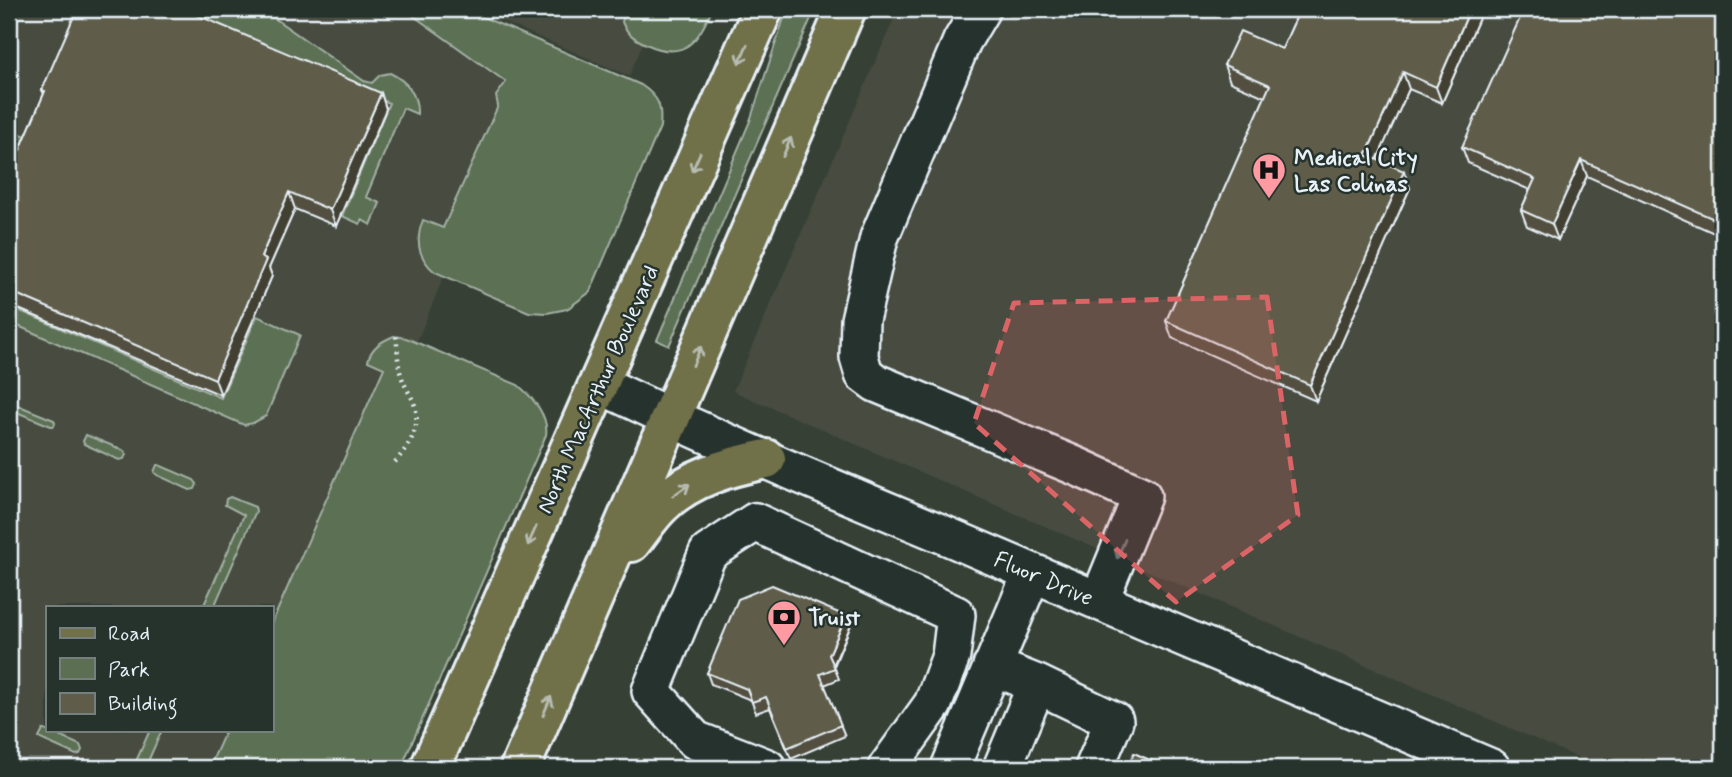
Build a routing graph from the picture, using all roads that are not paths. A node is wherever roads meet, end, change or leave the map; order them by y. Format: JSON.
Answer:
{"nodes":[{"id":1,"x":763,"y":9,"type":"edge"},
{"id":2,"x":846,"y":9,"type":"edge"},
{"id":3,"x":981,"y":9,"type":"edge"},
{"id":4,"x":599,"y":384,"type":"junction"},
{"id":5,"x":670,"y":418,"type":"junction"},
{"id":6,"x":766,"y":459,"type":"junction"},
{"id":7,"x":1032,"y":573,"type":"junction"},
{"id":8,"x":603,"y":576,"type":"junction"},
{"id":9,"x":1110,"y":606,"type":"junction"},
{"id":10,"x":951,"y":656,"type":"junction"},
{"id":11,"x":991,"y":669,"type":"junction"},
{"id":12,"x":1037,"y":684,"type":"junction"},
{"id":13,"x":723,"y":760,"type":"edge"},
{"id":14,"x":430,"y":768,"type":"edge"},
{"id":15,"x":520,"y":768,"type":"edge"},
{"id":16,"x":767,"y":768,"type":"edge"},
{"id":17,"x":887,"y":768,"type":"edge"},
{"id":18,"x":950,"y":768,"type":"edge"},
{"id":19,"x":1003,"y":768,"type":"edge"},
{"id":20,"x":1094,"y":768,"type":"edge"},
{"id":21,"x":1491,"y":768,"type":"edge"}],
"edges":[{"from":1,"to":4,"type":"main road","name":"North MacArthur Boulevard","one_way":true},
{"from":5,"to":2,"type":"main road","one_way":true},
{"from":3,"to":9,"type":"street"},
{"from":4,"to":5,"type":"street","name":"Fluor Drive"},
{"from":4,"to":14,"type":"main road","name":"North MacArthur Boulevard","one_way":true},
{"from":5,"to":6,"type":"street","name":"Fluor Drive"},
{"from":5,"to":8,"type":"main road"},
{"from":6,"to":7,"type":"street","name":"Fluor Drive"},
{"from":8,"to":6,"type":"main road","one_way":true},
{"from":7,"to":9,"type":"street","name":"Fluor Drive"},
{"from":7,"to":11,"type":"street"},
{"from":15,"to":8,"type":"main road","one_way":true},
{"from":9,"to":21,"type":"street","name":"Fluor Drive"},
{"from":10,"to":11,"type":"street"},
{"from":10,"to":13,"type":"street"},
{"from":10,"to":17,"type":"street"},
{"from":11,"to":12,"type":"street"},
{"from":11,"to":18,"type":"street"},
{"from":12,"to":19,"type":"street"},
{"from":12,"to":20,"type":"street"},
{"from":13,"to":16,"type":"street"}]}
